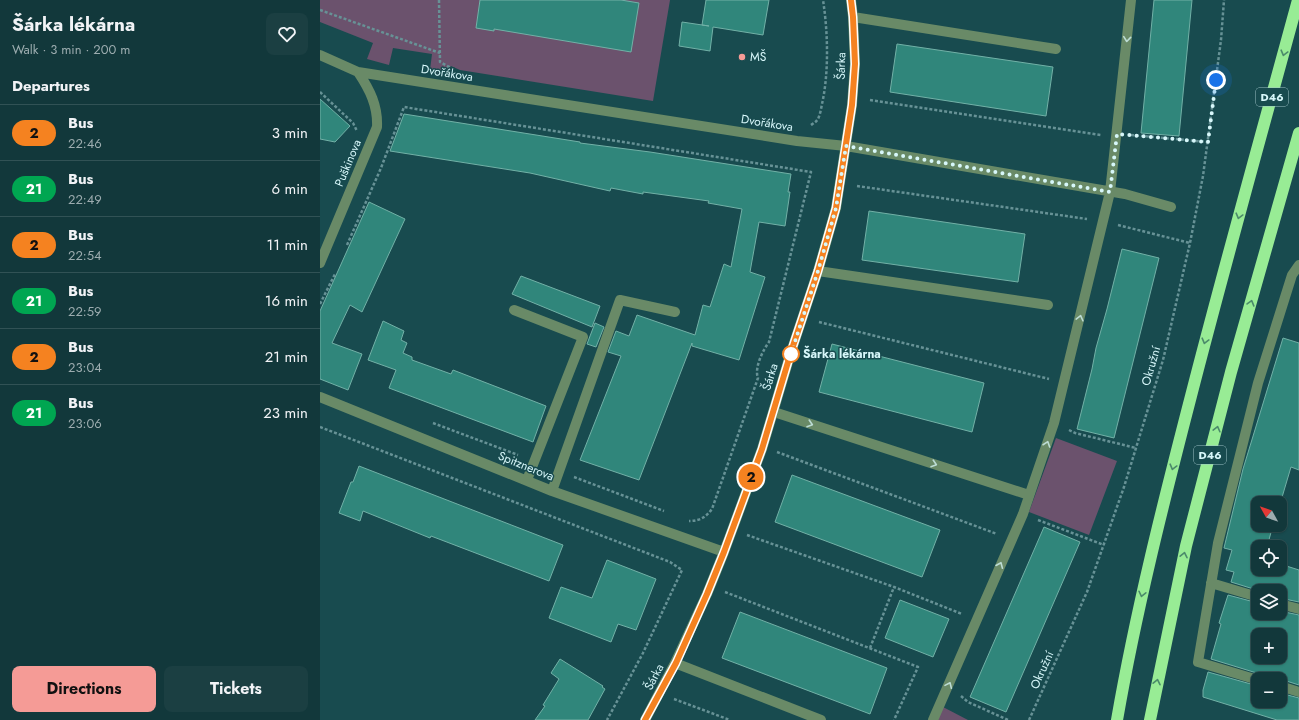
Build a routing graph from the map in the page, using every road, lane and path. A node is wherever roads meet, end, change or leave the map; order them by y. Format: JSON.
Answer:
{"nodes":[{"id":1,"x":439,"y":0,"type":"edge"},
{"id":2,"x":823,"y":0,"type":"edge"},
{"id":3,"x":850,"y":0,"type":"edge"},
{"id":4,"x":1131,"y":0,"type":"edge"},
{"id":5,"x":1224,"y":0,"type":"edge"},
{"id":6,"x":1297,"y":0,"type":"edge"},
{"id":7,"x":320,"y":10,"type":"edge"},
{"id":8,"x":853,"y":17,"type":"junction"},
{"id":9,"x":1056,"y":49,"type":"dead end"},
{"id":10,"x":440,"y":53,"type":"junction"},
{"id":11,"x":320,"y":55,"type":"edge"},
{"id":12,"x":456,"y":69,"type":"dead end"},
{"id":13,"x":358,"y":72,"type":"junction"},
{"id":14,"x":320,"y":92,"type":"edge"},
{"id":15,"x":870,"y":100,"type":"dead end"},
{"id":16,"x":353,"y":123,"type":"dead end"},
{"id":17,"x":806,"y":125,"type":"dead end"},
{"id":18,"x":1299,"y":133,"type":"edge"},
{"id":19,"x":1117,"y":134,"type":"junction"},
{"id":20,"x":1208,"y":142,"type":"junction"},
{"id":21,"x":846,"y":146,"type":"junction"},
{"id":22,"x":1299,"y":157,"type":"edge"},
{"id":23,"x":854,"y":186,"type":"dead end"},
{"id":24,"x":1110,"y":192,"type":"junction"},
{"id":25,"x":1282,"y":193,"type":"junction"},
{"id":26,"x":1171,"y":207,"type":"dead end"},
{"id":27,"x":1104,"y":221,"type":"junction"},
{"id":28,"x":1190,"y":244,"type":"junction"},
{"id":29,"x":320,"y":263,"type":"edge"},
{"id":30,"x":1299,"y":265,"type":"edge"},
{"id":31,"x":818,"y":271,"type":"junction"},
{"id":32,"x":1048,"y":305,"type":"dead end"},
{"id":33,"x":514,"y":310,"type":"dead end"},
{"id":34,"x":676,"y":312,"type":"dead end"},
{"id":35,"x":818,"y":322,"type":"dead end"},
{"id":36,"x":1065,"y":383,"type":"junction"},
{"id":37,"x":320,"y":397,"type":"edge"},
{"id":38,"x":774,"y":412,"type":"junction"},
{"id":39,"x":1054,"y":423,"type":"junction"},
{"id":40,"x":320,"y":427,"type":"edge"},
{"id":41,"x":1136,"y":448,"type":"junction"},
{"id":42,"x":777,"y":452,"type":"dead end"},
{"id":43,"x":527,"y":480,"type":"junction"},
{"id":44,"x":552,"y":491,"type":"junction"},
{"id":45,"x":1029,"y":495,"type":"junction"},
{"id":46,"x":1023,"y":514,"type":"junction"},
{"id":47,"x":747,"y":535,"type":"dead end"},
{"id":48,"x":1012,"y":539,"type":"junction"},
{"id":49,"x":1104,"y":545,"type":"junction"},
{"id":50,"x":724,"y":552,"type":"junction"},
{"id":51,"x":1211,"y":583,"type":"junction"},
{"id":52,"x":894,"y":587,"type":"junction"},
{"id":53,"x":725,"y":592,"type":"dead end"},
{"id":54,"x":1251,"y":595,"type":"edge"},
{"id":55,"x":1287,"y":606,"type":"edge"},
{"id":56,"x":1299,"y":609,"type":"edge"},
{"id":57,"x":977,"y":620,"type":"junction"},
{"id":58,"x":870,"y":648,"type":"junction"},
{"id":59,"x":676,"y":663,"type":"junction"},
{"id":60,"x":1251,"y":678,"type":"edge"},
{"id":61,"x":948,"y":686,"type":"junction"},
{"id":62,"x":1287,"y":688,"type":"edge"},
{"id":63,"x":1299,"y":692,"type":"edge"},
{"id":64,"x":674,"y":698,"type":"dead end"},
{"id":65,"x":607,"y":720,"type":"edge"},
{"id":66,"x":645,"y":720,"type":"edge"},
{"id":67,"x":730,"y":720,"type":"edge"},
{"id":68,"x":821,"y":720,"type":"edge"},
{"id":69,"x":894,"y":720,"type":"edge"},
{"id":70,"x":932,"y":720,"type":"edge"},
{"id":71,"x":1008,"y":720,"type":"edge"},
{"id":72,"x":1029,"y":720,"type":"edge"},
{"id":73,"x":1117,"y":720,"type":"edge"},
{"id":74,"x":1150,"y":720,"type":"edge"}],
"edges":[{"from":1,"to":10,"type":"path"},
{"from":2,"to":17,"type":"path"},
{"from":3,"to":8,"type":"street","name":"Šárka"},
{"from":4,"to":19,"type":"street","one_way":true},
{"from":5,"to":20,"type":"path","name":"Okružní"},
{"from":6,"to":73,"type":"highway","number":"D46","one_way":true},
{"from":7,"to":10,"type":"path"},
{"from":8,"to":9,"type":"street"},
{"from":8,"to":21,"type":"street","name":"Šárka"},
{"from":10,"to":12,"type":"path"},
{"from":11,"to":13,"type":"street","name":"Dvořákova"},
{"from":13,"to":21,"type":"street","name":"Dvořákova"},
{"from":13,"to":29,"type":"street","name":"Puškinova"},
{"from":14,"to":16,"type":"path"},
{"from":15,"to":19,"type":"path"},
{"from":18,"to":25,"type":"highway","number":"D46"},
{"from":19,"to":20,"type":"path"},
{"from":19,"to":24,"type":"street"},
{"from":20,"to":28,"type":"path","name":"Okružní"},
{"from":21,"to":24,"type":"street","name":"Dvořákova"},
{"from":21,"to":31,"type":"street","name":"Šárka"},
{"from":22,"to":25,"type":"highway"},
{"from":23,"to":27,"type":"path"},
{"from":24,"to":26,"type":"street","name":"Dvořákova"},
{"from":24,"to":27,"type":"street"},
{"from":74,"to":25,"type":"highway","number":"D46","one_way":true},
{"from":27,"to":28,"type":"path"},
{"from":36,"to":27,"type":"street","one_way":true},
{"from":28,"to":41,"type":"path","name":"Okružní"},
{"from":30,"to":51,"type":"street"},
{"from":31,"to":32,"type":"street"},
{"from":31,"to":38,"type":"street","name":"Šárka"},
{"from":33,"to":43,"type":"street"},
{"from":34,"to":44,"type":"street"},
{"from":35,"to":36,"type":"path"},
{"from":36,"to":39,"type":"street"},
{"from":37,"to":43,"type":"street","name":"Spitznerova"},
{"from":38,"to":45,"type":"street","one_way":true},
{"from":38,"to":50,"type":"street","name":"Šárka"},
{"from":39,"to":41,"type":"path"},
{"from":45,"to":39,"type":"street","one_way":true},
{"from":40,"to":65,"type":"path"},
{"from":41,"to":49,"type":"path","name":"Okružní"},
{"from":42,"to":48,"type":"path"},
{"from":43,"to":44,"type":"street","name":"Spitznerova"},
{"from":44,"to":50,"type":"street","name":"Spitznerova"},
{"from":45,"to":46,"type":"street"},
{"from":46,"to":48,"type":"street"},
{"from":46,"to":49,"type":"path"},
{"from":47,"to":52,"type":"path"},
{"from":57,"to":48,"type":"street","one_way":true},
{"from":49,"to":72,"type":"path","name":"Okružní"},
{"from":50,"to":59,"type":"street","name":"Šárka"},
{"from":51,"to":54,"type":"street"},
{"from":51,"to":60,"type":"street"},
{"from":52,"to":57,"type":"path"},
{"from":52,"to":58,"type":"path"},
{"from":53,"to":58,"type":"path"},
{"from":55,"to":56,"type":"street"},
{"from":61,"to":57,"type":"street","one_way":true},
{"from":58,"to":69,"type":"path"},
{"from":59,"to":66,"type":"street","name":"Šárka"},
{"from":59,"to":68,"type":"street"},
{"from":61,"to":70,"type":"street"},
{"from":61,"to":71,"type":"path"},
{"from":62,"to":63,"type":"street"},
{"from":64,"to":67,"type":"path"}]}
